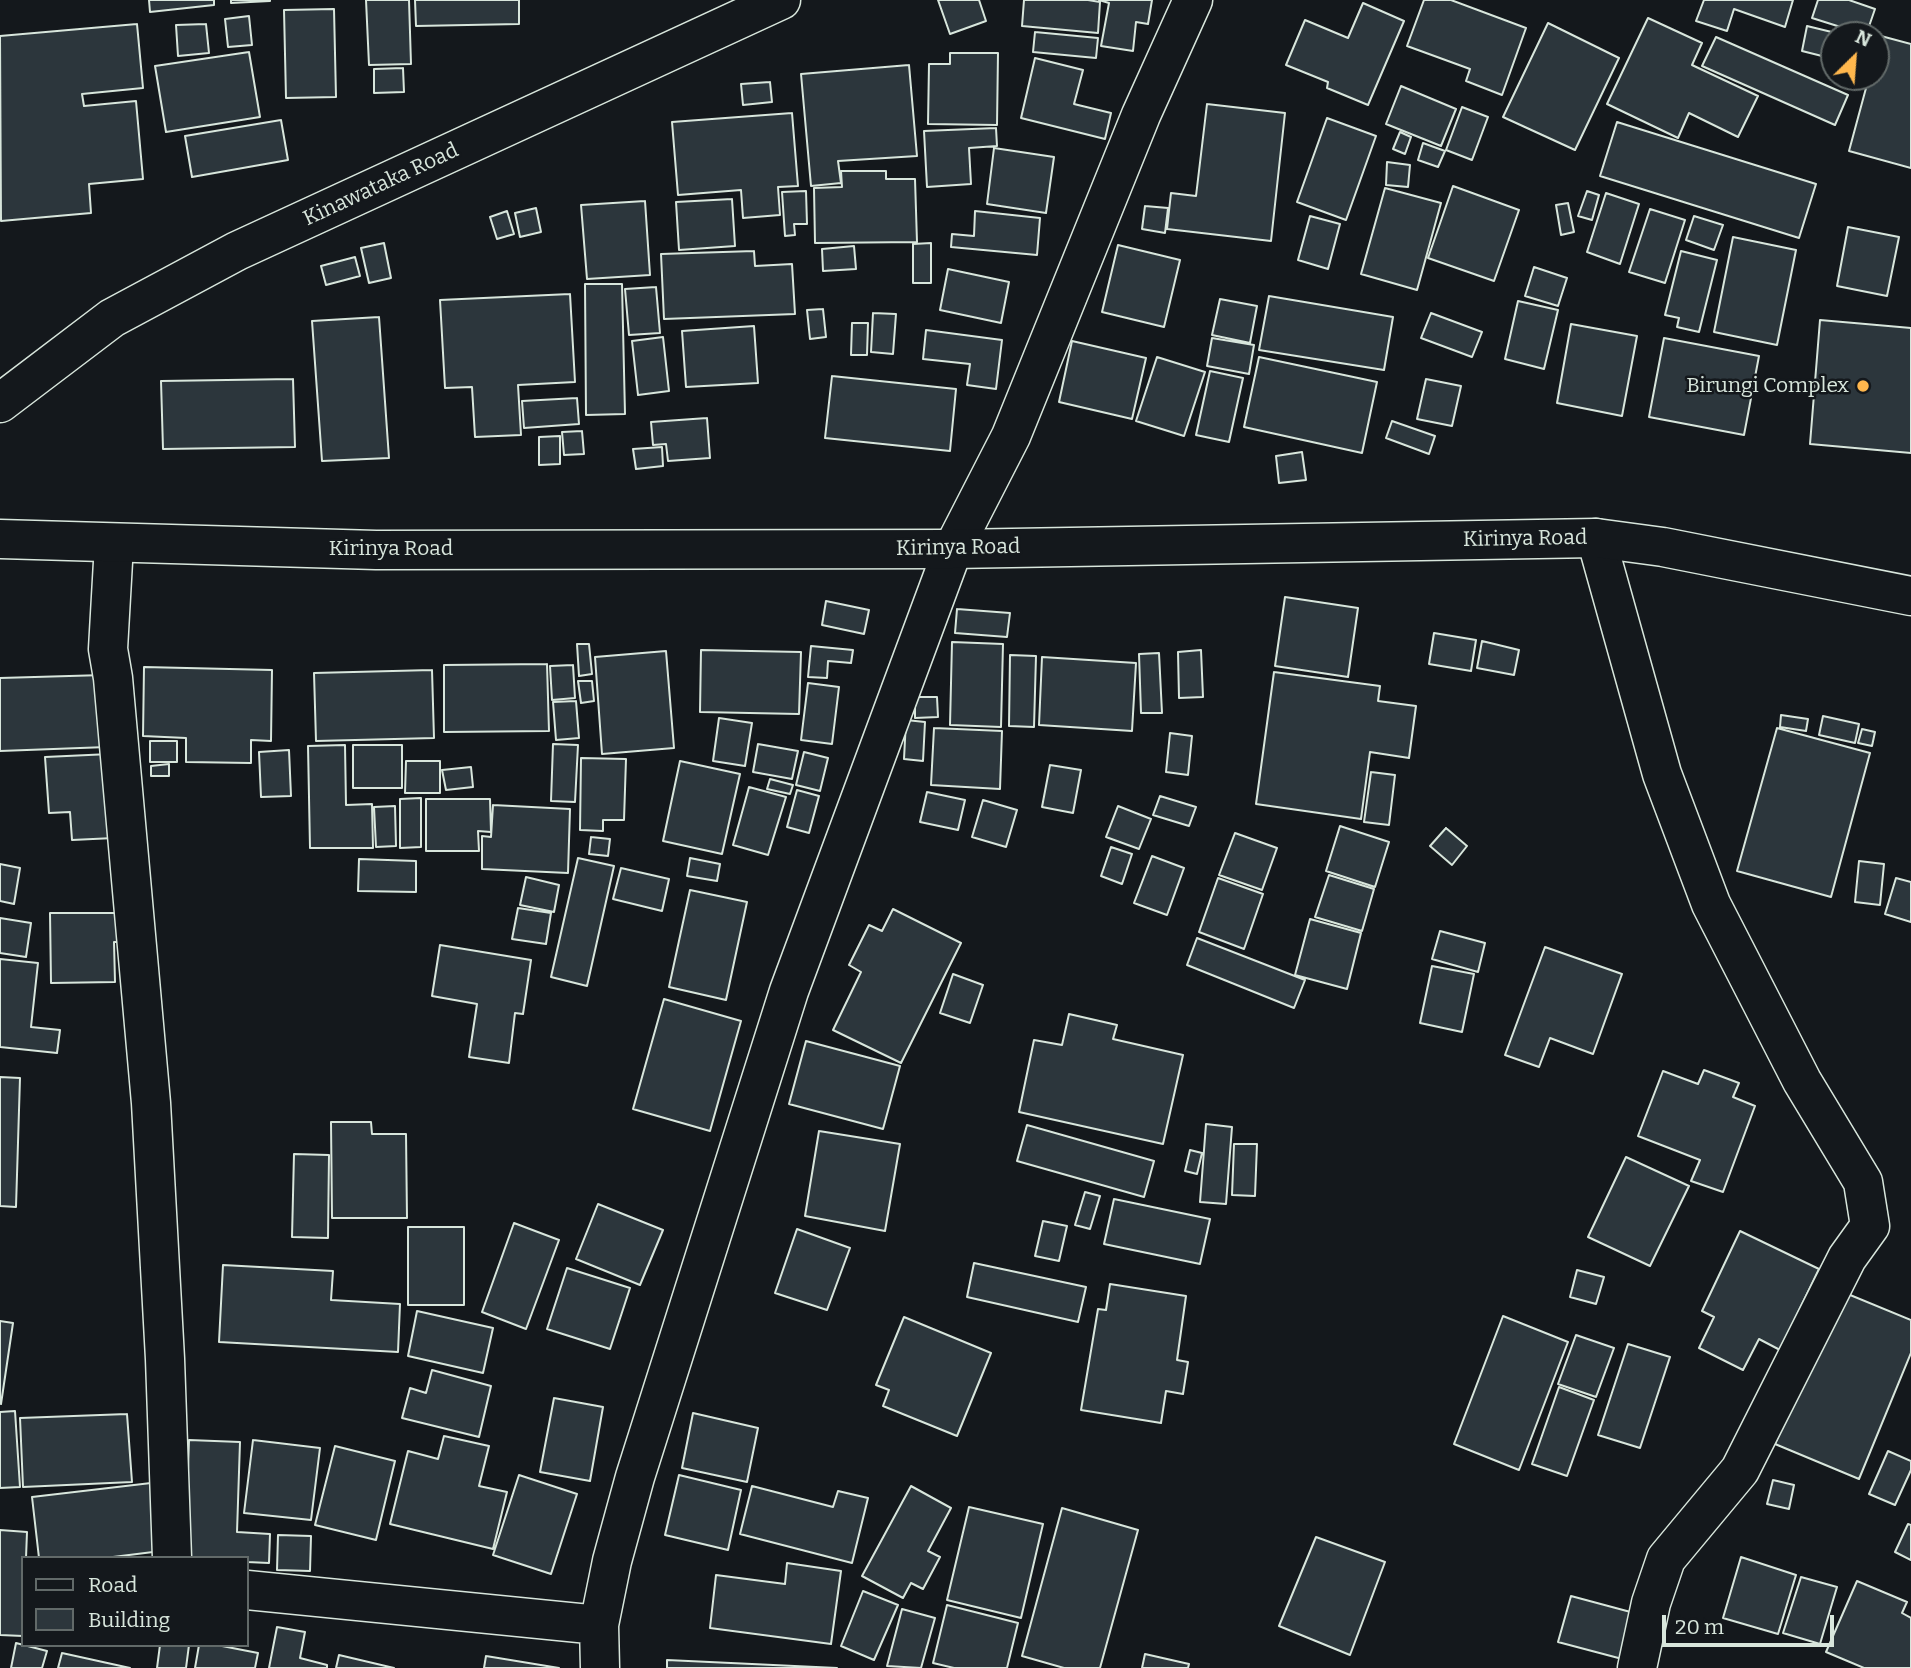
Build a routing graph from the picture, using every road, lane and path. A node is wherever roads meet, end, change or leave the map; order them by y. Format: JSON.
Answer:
{"nodes":[{"id":1,"x":781,"y":0,"type":"edge"},
{"id":2,"x":1194,"y":0,"type":"edge"},
{"id":3,"x":0,"y":403,"type":"edge"},
{"id":4,"x":1596,"y":538,"type":"junction"},
{"id":5,"x":0,"y":539,"type":"edge"},
{"id":6,"x":114,"y":544,"type":"junction"},
{"id":7,"x":953,"y":549,"type":"junction"},
{"id":8,"x":1911,"y":596,"type":"edge"},
{"id":9,"x":172,"y":1556,"type":"edge"},
{"id":10,"x":248,"y":1590,"type":"edge"},
{"id":11,"x":599,"y":1625,"type":"junction"},
{"id":12,"x":600,"y":1668,"type":"edge"},
{"id":13,"x":1637,"y":1668,"type":"edge"}],
"edges":[{"from":1,"to":3,"type":"street","name":"Kinawataka Road"},
{"from":2,"to":7,"type":"street"},
{"from":4,"to":7,"type":"street","name":"Kirinya Road"},
{"from":4,"to":8,"type":"street","name":"Kirinya Road"},
{"from":4,"to":13,"type":"street"},
{"from":5,"to":6,"type":"street","name":"Kirinya Road"},
{"from":6,"to":7,"type":"street","name":"Kirinya Road"},
{"from":6,"to":9,"type":"street"},
{"from":7,"to":11,"type":"street"},
{"from":10,"to":11,"type":"street"},
{"from":11,"to":12,"type":"street"}]}
